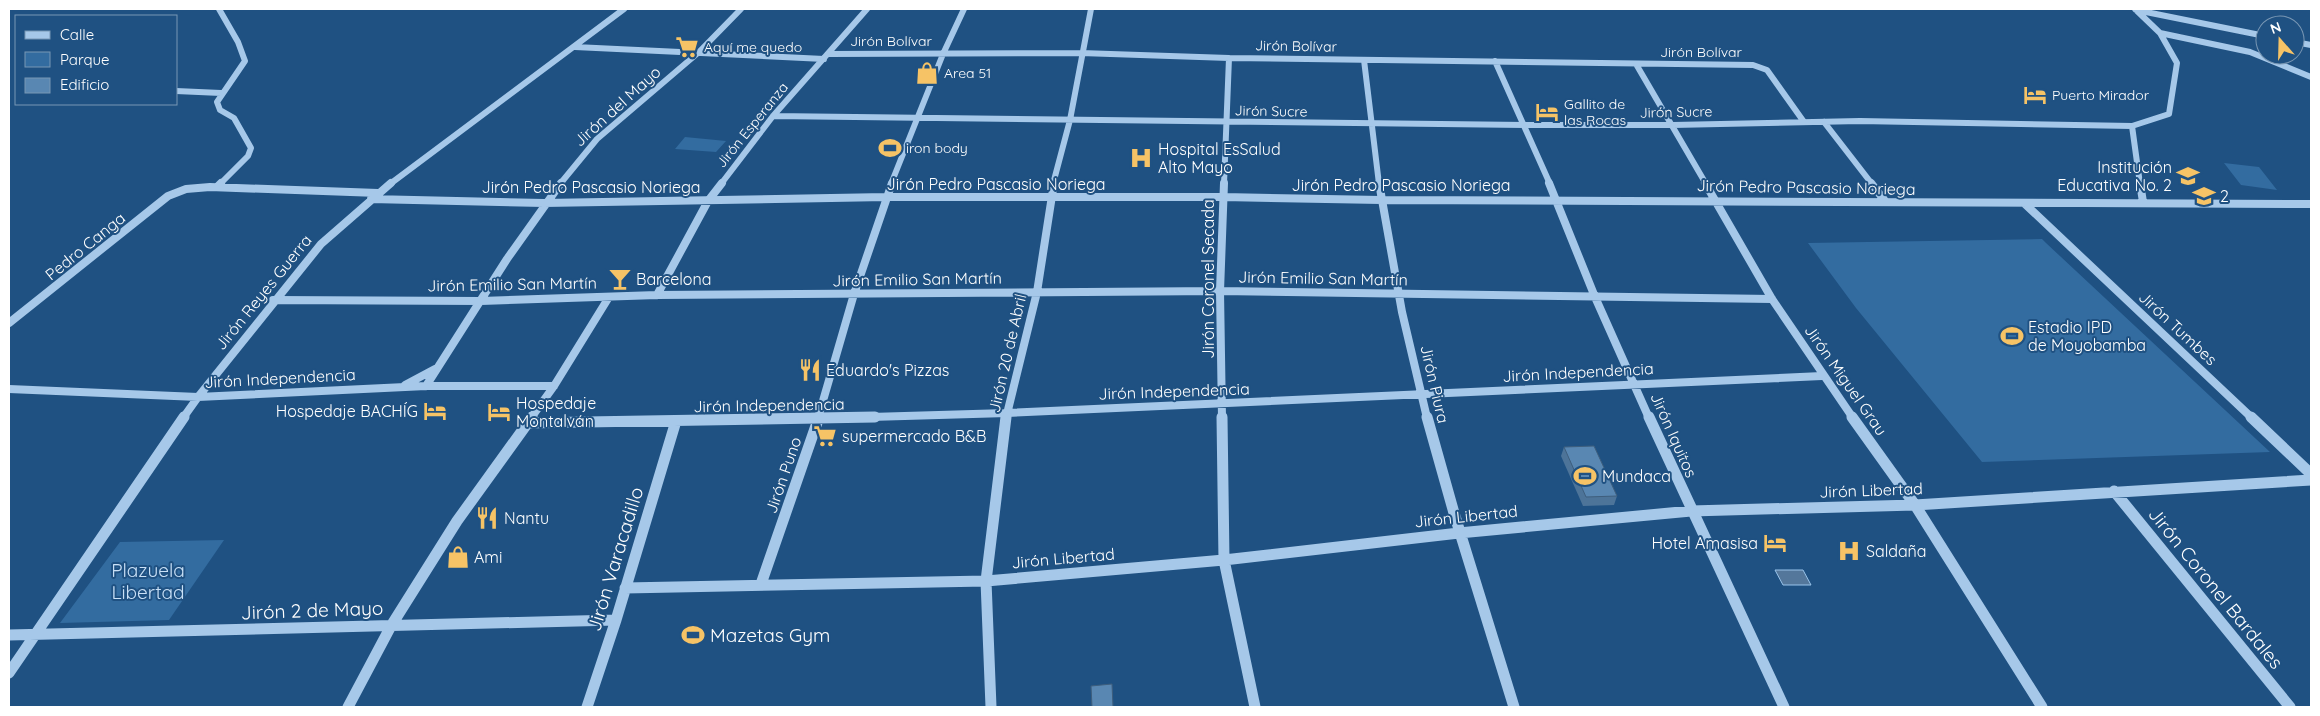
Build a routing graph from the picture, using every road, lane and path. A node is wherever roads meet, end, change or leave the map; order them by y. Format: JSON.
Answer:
{"nodes":[{"id":1,"x":219,"y":9,"type":"edge"},
{"id":2,"x":624,"y":9,"type":"edge"},
{"id":3,"x":741,"y":9,"type":"edge"},
{"id":4,"x":867,"y":9,"type":"edge"},
{"id":5,"x":964,"y":9,"type":"edge"},
{"id":6,"x":1091,"y":9,"type":"edge"},
{"id":7,"x":2135,"y":9,"type":"edge"},
{"id":8,"x":2160,"y":33,"type":"junction"},
{"id":9,"x":2255,"y":34,"type":"edge"},
{"id":10,"x":575,"y":47,"type":"junction"},
{"id":11,"x":699,"y":52,"type":"junction"},
{"id":12,"x":1081,"y":53,"type":"junction"},
{"id":13,"x":943,"y":54,"type":"junction"},
{"id":14,"x":826,"y":56,"type":"junction"},
{"id":15,"x":1229,"y":58,"type":"junction"},
{"id":16,"x":1364,"y":60,"type":"junction"},
{"id":17,"x":1495,"y":61,"type":"junction"},
{"id":18,"x":1636,"y":64,"type":"junction"},
{"id":19,"x":2311,"y":77,"type":"edge"},
{"id":20,"x":178,"y":91,"type":"edge"},
{"id":21,"x":221,"y":93,"type":"junction"},
{"id":22,"x":773,"y":116,"type":"junction"},
{"id":23,"x":918,"y":120,"type":"junction"},
{"id":24,"x":1070,"y":120,"type":"junction"},
{"id":25,"x":1804,"y":122,"type":"junction"},
{"id":26,"x":1824,"y":122,"type":"junction"},
{"id":27,"x":1226,"y":123,"type":"junction"},
{"id":28,"x":1371,"y":124,"type":"junction"},
{"id":29,"x":1525,"y":125,"type":"junction"},
{"id":30,"x":1673,"y":125,"type":"junction"},
{"id":31,"x":2132,"y":126,"type":"junction"},
{"id":32,"x":217,"y":187,"type":"junction"},
{"id":33,"x":378,"y":193,"type":"junction"},
{"id":34,"x":886,"y":197,"type":"junction"},
{"id":35,"x":1223,"y":197,"type":"junction"},
{"id":36,"x":1050,"y":198,"type":"junction"},
{"id":37,"x":371,"y":199,"type":"junction"},
{"id":38,"x":1381,"y":200,"type":"junction"},
{"id":39,"x":1557,"y":200,"type":"junction"},
{"id":40,"x":1716,"y":200,"type":"junction"},
{"id":41,"x":708,"y":201,"type":"junction"},
{"id":42,"x":1885,"y":201,"type":"junction"},
{"id":43,"x":2143,"y":202,"type":"junction"},
{"id":44,"x":544,"y":203,"type":"junction"},
{"id":45,"x":2025,"y":204,"type":"junction"},
{"id":46,"x":2311,"y":204,"type":"edge"},
{"id":47,"x":1220,"y":291,"type":"junction"},
{"id":48,"x":1037,"y":292,"type":"junction"},
{"id":49,"x":854,"y":294,"type":"junction"},
{"id":50,"x":1400,"y":294,"type":"junction"},
{"id":51,"x":657,"y":295,"type":"junction"},
{"id":52,"x":609,"y":297,"type":"junction"},
{"id":53,"x":1595,"y":297,"type":"junction"},
{"id":54,"x":1772,"y":299,"type":"junction"},
{"id":55,"x":273,"y":300,"type":"junction"},
{"id":56,"x":481,"y":301,"type":"junction"},
{"id":57,"x":9,"y":323,"type":"edge"},
{"id":58,"x":438,"y":368,"type":"junction"},
{"id":59,"x":1822,"y":376,"type":"junction"},
{"id":60,"x":1636,"y":384,"type":"junction"},
{"id":61,"x":426,"y":386,"type":"junction"},
{"id":62,"x":554,"y":386,"type":"junction"},
{"id":63,"x":401,"y":387,"type":"junction"},
{"id":64,"x":9,"y":389,"type":"edge"},
{"id":65,"x":1420,"y":394,"type":"junction"},
{"id":66,"x":198,"y":397,"type":"junction"},
{"id":67,"x":1223,"y":405,"type":"junction"},
{"id":68,"x":1007,"y":413,"type":"junction"},
{"id":69,"x":818,"y":419,"type":"junction"},
{"id":70,"x":676,"y":421,"type":"junction"},
{"id":71,"x":526,"y":423,"type":"junction"},
{"id":72,"x":2311,"y":474,"type":"edge"},
{"id":73,"x":2311,"y":480,"type":"edge"},
{"id":74,"x":2114,"y":491,"type":"junction"},
{"id":75,"x":1915,"y":505,"type":"junction"},
{"id":76,"x":1691,"y":511,"type":"junction"},
{"id":77,"x":1459,"y":533,"type":"junction"},
{"id":78,"x":1224,"y":560,"type":"junction"},
{"id":79,"x":986,"y":581,"type":"junction"},
{"id":80,"x":761,"y":584,"type":"junction"},
{"id":81,"x":625,"y":588,"type":"junction"},
{"id":82,"x":616,"y":620,"type":"junction"},
{"id":83,"x":392,"y":626,"type":"junction"},
{"id":84,"x":9,"y":635,"type":"edge"},
{"id":85,"x":36,"y":635,"type":"junction"},
{"id":86,"x":9,"y":673,"type":"edge"},
{"id":87,"x":348,"y":707,"type":"edge"},
{"id":88,"x":587,"y":707,"type":"edge"},
{"id":89,"x":991,"y":707,"type":"edge"},
{"id":90,"x":1256,"y":707,"type":"edge"},
{"id":91,"x":1514,"y":707,"type":"edge"},
{"id":92,"x":1784,"y":707,"type":"edge"},
{"id":93,"x":2042,"y":707,"type":"edge"},
{"id":94,"x":2290,"y":707,"type":"edge"}],
"edges":[{"from":1,"to":21,"type":"street"},
{"from":2,"to":10,"type":"street","name":"Jirón Reyes Guerra"},
{"from":3,"to":11,"type":"street","name":"Jirón del Mayo"},
{"from":4,"to":14,"type":"street","name":"Jirón Esperanza"},
{"from":5,"to":13,"type":"street","name":"Jirón Puno"},
{"from":6,"to":12,"type":"street","name":"Jirón 20 de Abril"},
{"from":7,"to":8,"type":"street"},
{"from":7,"to":9,"type":"street"},
{"from":8,"to":19,"type":"street"},
{"from":8,"to":31,"type":"street","name":"Jirón Sucre"},
{"from":10,"to":11,"type":"street","name":"Jirón Bolívar"},
{"from":10,"to":33,"type":"street","name":"Jirón Reyes Guerra"},
{"from":11,"to":14,"type":"street","name":"Jirón Bolívar"},
{"from":11,"to":44,"type":"street","name":"Jirón del Mayo"},
{"from":12,"to":13,"type":"street","name":"Jirón Bolívar"},
{"from":12,"to":15,"type":"street","name":"Jirón Bolívar"},
{"from":12,"to":24,"type":"street","name":"Jirón 20 de Abril"},
{"from":13,"to":14,"type":"street","name":"Jirón Bolívar"},
{"from":13,"to":23,"type":"street","name":"Jirón Puno"},
{"from":14,"to":22,"type":"street","name":"Jirón Esperanza"},
{"from":15,"to":16,"type":"street","name":"Jirón Bolívar"},
{"from":15,"to":27,"type":"street","name":"Jirón Coronel Secada"},
{"from":16,"to":17,"type":"street","name":"Jirón Bolívar"},
{"from":16,"to":28,"type":"street","name":"Jirón Piura"},
{"from":17,"to":18,"type":"street","name":"Jirón Bolívar"},
{"from":17,"to":29,"type":"street","name":"Jirón Iquitos"},
{"from":18,"to":25,"type":"street","name":"Jirón Bolívar"},
{"from":18,"to":30,"type":"street","name":"Jirón Miguel Grau"},
{"from":20,"to":21,"type":"street"},
{"from":21,"to":32,"type":"street"},
{"from":22,"to":23,"type":"street"},
{"from":22,"to":41,"type":"street","name":"Jirón Esperanza"},
{"from":23,"to":24,"type":"street"},
{"from":23,"to":34,"type":"street","name":"Jirón Puno"},
{"from":24,"to":27,"type":"street","name":"Jirón Sucre"},
{"from":24,"to":36,"type":"street","name":"Jirón 20 de Abril"},
{"from":25,"to":26,"type":"street","name":"Jirón Sucre"},
{"from":25,"to":30,"type":"street","name":"Jirón Sucre"},
{"from":26,"to":31,"type":"street","name":"Jirón Sucre"},
{"from":26,"to":42,"type":"street"},
{"from":27,"to":28,"type":"street","name":"Jirón Sucre"},
{"from":27,"to":35,"type":"street","name":"Jirón Coronel Secada"},
{"from":28,"to":29,"type":"street","name":"Jirón Sucre"},
{"from":28,"to":38,"type":"street","name":"Jirón Piura"},
{"from":29,"to":30,"type":"street","name":"Jirón Sucre"},
{"from":29,"to":39,"type":"street","name":"Jirón Iquitos"},
{"from":30,"to":40,"type":"street","name":"Jirón Miguel Grau"},
{"from":31,"to":43,"type":"street"},
{"from":32,"to":33,"type":"street"},
{"from":32,"to":57,"type":"street","name":"Pedro Canga"},
{"from":33,"to":37,"type":"street","name":"Jirón Reyes Guerra"},
{"from":34,"to":36,"type":"street","name":"Jirón Pedro Pascasio Noriega"},
{"from":34,"to":41,"type":"street","name":"Jirón Pedro Pascasio Noriega"},
{"from":34,"to":49,"type":"street","name":"Jirón Puno"},
{"from":35,"to":36,"type":"street","name":"Jirón Pedro Pascasio Noriega"},
{"from":35,"to":38,"type":"street","name":"Jirón Pedro Pascasio Noriega"},
{"from":35,"to":47,"type":"street","name":"Jirón Coronel Secada"},
{"from":36,"to":48,"type":"street","name":"Jirón 20 de Abril"},
{"from":37,"to":44,"type":"street","name":"Jirón Pedro Pascasio Noriega"},
{"from":37,"to":55,"type":"street","name":"Jirón Reyes Guerra"},
{"from":38,"to":39,"type":"street","name":"Jirón Pedro Pascasio Noriega"},
{"from":38,"to":50,"type":"street","name":"Jirón Piura"},
{"from":39,"to":40,"type":"street","name":"Jirón Pedro Pascasio Noriega"},
{"from":39,"to":53,"type":"street","name":"Jirón Iquitos"},
{"from":40,"to":42,"type":"street","name":"Jirón Pedro Pascasio Noriega"},
{"from":40,"to":54,"type":"street","name":"Jirón Miguel Grau"},
{"from":41,"to":44,"type":"street","name":"Jirón Pedro Pascasio Noriega"},
{"from":41,"to":51,"type":"street","name":"Jirón Esperanza"},
{"from":42,"to":45,"type":"street","name":"Jirón Pedro Pascasio Noriega"},
{"from":43,"to":45,"type":"street","name":"Jirón Pedro Pascasio Noriega"},
{"from":43,"to":46,"type":"street","name":"Jirón Pedro Pascasio Noriega"},
{"from":44,"to":56,"type":"street","name":"Jirón del Mayo"},
{"from":45,"to":72,"type":"street","name":"Jirón Tumbes"},
{"from":47,"to":48,"type":"street","name":"Jirón Emilio San Martín"},
{"from":47,"to":50,"type":"street","name":"Jirón Emilio San Martín"},
{"from":47,"to":67,"type":"street","name":"Jirón Coronel Secada"},
{"from":48,"to":49,"type":"street","name":"Jirón Emilio San Martín"},
{"from":48,"to":68,"type":"street","name":"Jirón 20 de Abril"},
{"from":49,"to":51,"type":"street","name":"Jirón Emilio San Martín"},
{"from":49,"to":69,"type":"street","name":"Jirón Puno"},
{"from":50,"to":53,"type":"street","name":"Jirón Emilio San Martín"},
{"from":50,"to":65,"type":"street","name":"Jirón Piura"},
{"from":51,"to":52,"type":"street","name":"Jirón Emilio San Martín"},
{"from":52,"to":56,"type":"street","name":"Jirón Emilio San Martín"},
{"from":52,"to":62,"type":"street"},
{"from":53,"to":54,"type":"street","name":"Jirón Emilio San Martín"},
{"from":53,"to":60,"type":"street","name":"Jirón Iquitos"},
{"from":54,"to":59,"type":"street","name":"Jirón Miguel Grau"},
{"from":55,"to":56,"type":"street","name":"Jirón Emilio San Martín"},
{"from":55,"to":66,"type":"street","name":"Jirón Reyes Guerra"},
{"from":56,"to":58,"type":"street","name":"Jirón del Mayo"},
{"from":58,"to":61,"type":"street","name":"Jirón del Mayo"},
{"from":58,"to":63,"type":"street"},
{"from":59,"to":60,"type":"street","name":"Jirón Independencia"},
{"from":59,"to":75,"type":"street","name":"Jirón Miguel Grau"},
{"from":60,"to":65,"type":"street","name":"Jirón Independencia"},
{"from":60,"to":76,"type":"street","name":"Jirón Iquitos"},
{"from":61,"to":62,"type":"street","name":"Jirón Independencia"},
{"from":61,"to":63,"type":"street","name":"Jirón Independencia"},
{"from":62,"to":71,"type":"street"},
{"from":63,"to":66,"type":"street","name":"Jirón Independencia"},
{"from":64,"to":66,"type":"street","name":"Jirón Independencia"},
{"from":65,"to":67,"type":"street","name":"Jirón Independencia"},
{"from":65,"to":77,"type":"street","name":"Jirón Piura"},
{"from":66,"to":85,"type":"street","name":"Jirón Reyes Guerra"},
{"from":67,"to":68,"type":"street","name":"Jirón Independencia"},
{"from":67,"to":78,"type":"street","name":"Jirón Coronel Secada"},
{"from":68,"to":69,"type":"street","name":"Jirón Independencia"},
{"from":68,"to":79,"type":"street","name":"Jirón 20 de Abril"},
{"from":69,"to":70,"type":"street","name":"Jirón Independencia"},
{"from":69,"to":80,"type":"street","name":"Jirón Puno"},
{"from":70,"to":71,"type":"street","name":"Jirón Independencia"},
{"from":70,"to":81,"type":"street","name":"Jirón Varacadillo"},
{"from":71,"to":83,"type":"street"},
{"from":73,"to":74,"type":"street","name":"Jirón Libertad"},
{"from":74,"to":75,"type":"street","name":"Jirón Libertad"},
{"from":74,"to":94,"type":"street","name":"Jirón Coronel Bardales"},
{"from":75,"to":76,"type":"street","name":"Jirón Libertad"},
{"from":75,"to":93,"type":"street","name":"Jirón Miguel Grau"},
{"from":76,"to":77,"type":"street","name":"Jirón Libertad"},
{"from":76,"to":92,"type":"street","name":"Jirón Iquitos"},
{"from":77,"to":78,"type":"street","name":"Jirón Libertad"},
{"from":77,"to":91,"type":"street","name":"Jirón Piura"},
{"from":78,"to":79,"type":"street","name":"Jirón Libertad"},
{"from":78,"to":90,"type":"street","name":"Jirón Coronel Secada"},
{"from":79,"to":80,"type":"street","name":"Jirón Libertad"},
{"from":79,"to":89,"type":"street","name":"Jirón 20 de Abril"},
{"from":80,"to":81,"type":"street","name":"Jirón Libertad"},
{"from":81,"to":82,"type":"street","name":"Jirón Varacadillo"},
{"from":82,"to":83,"type":"street","name":"Jirón 2 de Mayo"},
{"from":82,"to":88,"type":"street","name":"Jirón Varacadillo"},
{"from":83,"to":85,"type":"street","name":"Jirón 2 de Mayo"},
{"from":83,"to":87,"type":"street"},
{"from":84,"to":85,"type":"street","name":"Jirón 2 de Mayo"},
{"from":85,"to":86,"type":"street","name":"Jirón Reyes Guerra"}]}
